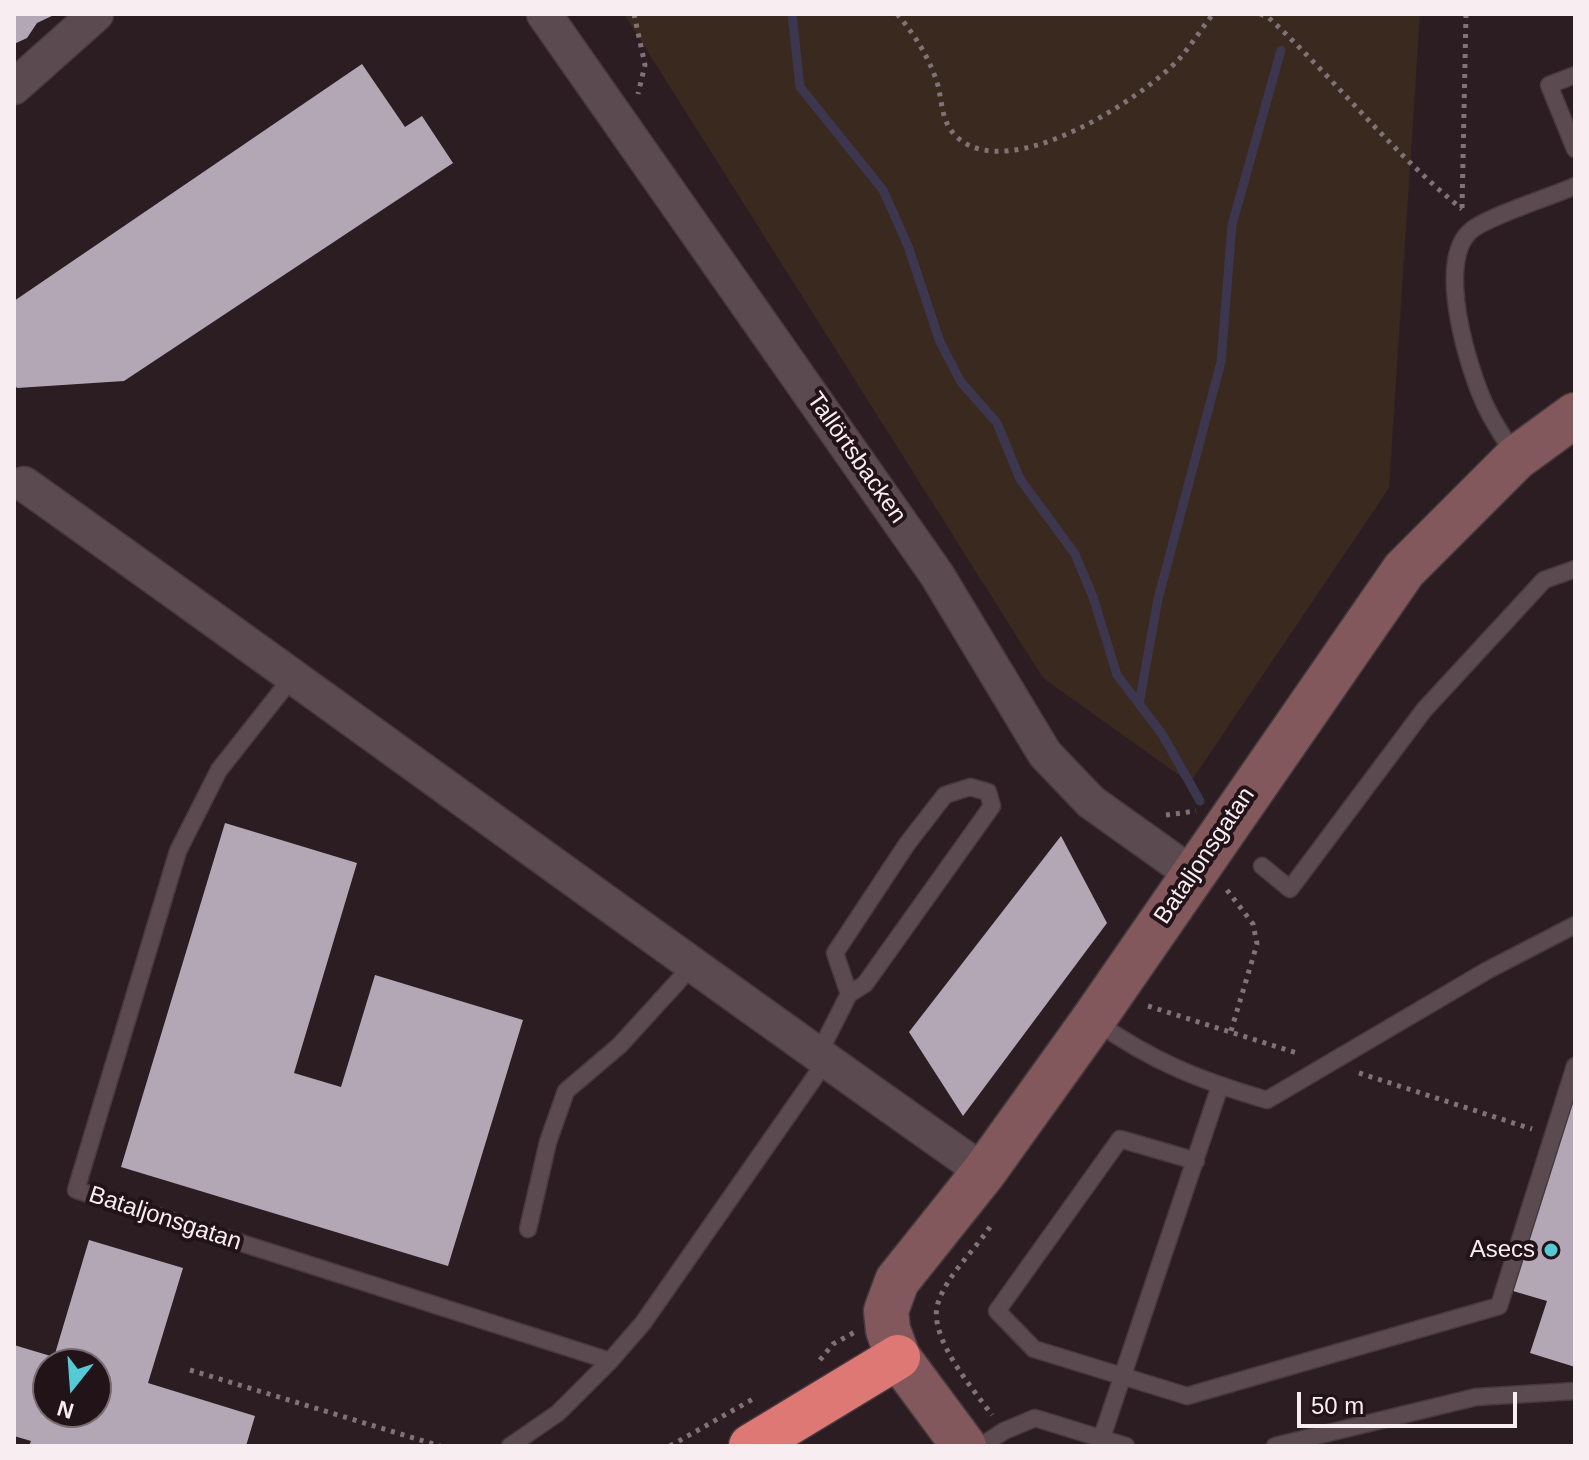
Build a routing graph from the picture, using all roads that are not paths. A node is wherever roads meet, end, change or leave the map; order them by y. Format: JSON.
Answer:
{"nodes":[{"id":1,"x":96,"y":14,"type":"edge"},
{"id":2,"x":544,"y":14,"type":"edge"},
{"id":3,"x":1575,"y":75,"type":"edge"},
{"id":4,"x":14,"y":87,"type":"edge"},
{"id":5,"x":1575,"y":149,"type":"edge"},
{"id":6,"x":1575,"y":186,"type":"edge"},
{"id":7,"x":1575,"y":415,"type":"edge"},
{"id":8,"x":1516,"y":458,"type":"junction"},
{"id":9,"x":19,"y":490,"type":"edge"},
{"id":10,"x":1575,"y":569,"type":"edge"},
{"id":11,"x":294,"y":675,"type":"junction"},
{"id":12,"x":1262,"y":866,"type":"dead end"},
{"id":13,"x":1213,"y":889,"type":"junction"},
{"id":14,"x":1575,"y":925,"type":"edge"},
{"id":15,"x":692,"y":966,"type":"junction"},
{"id":16,"x":849,"y":994,"type":"junction"},
{"id":17,"x":1108,"y":1031,"type":"junction"},
{"id":18,"x":822,"y":1058,"type":"junction"},
{"id":19,"x":1575,"y":1066,"type":"edge"},
{"id":20,"x":1220,"y":1086,"type":"junction"},
{"id":21,"x":1196,"y":1161,"type":"junction"},
{"id":22,"x":984,"y":1172,"type":"junction"},
{"id":23,"x":528,"y":1229,"type":"dead end"},
{"id":24,"x":898,"y":1357,"type":"junction"},
{"id":25,"x":610,"y":1361,"type":"junction"},
{"id":26,"x":1123,"y":1377,"type":"junction"},
{"id":27,"x":1575,"y":1391,"type":"edge"},
{"id":28,"x":1102,"y":1437,"type":"junction"},
{"id":29,"x":984,"y":1438,"type":"edge"},
{"id":30,"x":510,"y":1446,"type":"edge"},
{"id":31,"x":751,"y":1446,"type":"edge"},
{"id":32,"x":981,"y":1446,"type":"edge"},
{"id":33,"x":1126,"y":1446,"type":"edge"},
{"id":34,"x":1275,"y":1446,"type":"edge"}],
"edges":[{"from":1,"to":4,"type":"street"},
{"from":2,"to":13,"type":"street","name":"Tallörtsbacken"},
{"from":3,"to":5,"type":"lane"},
{"from":6,"to":8,"type":"lane"},
{"from":7,"to":8,"type":"street","name":"Bataljonsgatan"},
{"from":8,"to":13,"type":"street","name":"Bataljonsgatan"},
{"from":9,"to":11,"type":"street"},
{"from":10,"to":12,"type":"lane"},
{"from":11,"to":15,"type":"street"},
{"from":11,"to":25,"type":"lane","name":"Bataljonsgatan"},
{"from":13,"to":17,"type":"street","name":"Bataljonsgatan"},
{"from":14,"to":20,"type":"lane"},
{"from":15,"to":18,"type":"street"},
{"from":15,"to":23,"type":"lane"},
{"from":16,"to":16,"type":"lane"},
{"from":16,"to":18,"type":"lane"},
{"from":17,"to":20,"type":"lane"},
{"from":17,"to":22,"type":"street","name":"Bataljonsgatan"},
{"from":18,"to":22,"type":"street"},
{"from":18,"to":25,"type":"lane"},
{"from":19,"to":26,"type":"lane"},
{"from":20,"to":21,"type":"lane"},
{"from":21,"to":26,"type":"lane"},
{"from":21,"to":26,"type":"lane"},
{"from":22,"to":24,"type":"street","name":"Bataljonsgatan"},
{"from":24,"to":29,"type":"street"},
{"from":24,"to":31,"type":"highway"},
{"from":25,"to":30,"type":"lane"},
{"from":26,"to":28,"type":"lane"},
{"from":27,"to":34,"type":"lane"},
{"from":28,"to":29,"type":"lane"},
{"from":28,"to":33,"type":"lane"},
{"from":29,"to":32,"type":"lane"}]}
